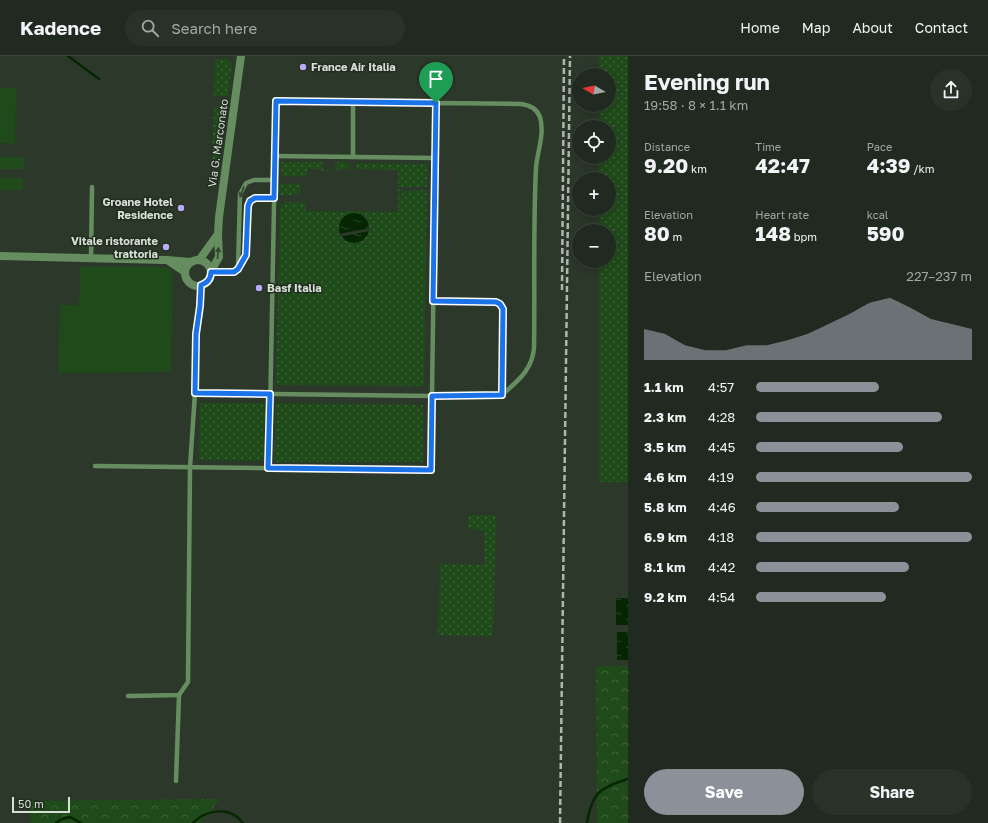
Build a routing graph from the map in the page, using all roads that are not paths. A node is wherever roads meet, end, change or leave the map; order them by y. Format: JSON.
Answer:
{"nodes":[{"id":1,"x":241,"y":56,"type":"edge"},
{"id":2,"x":353,"y":102,"type":"junction"},
{"id":3,"x":436,"y":103,"type":"junction"},
{"id":4,"x":275,"y":156,"type":"junction"},
{"id":5,"x":353,"y":157,"type":"junction"},
{"id":6,"x":436,"y":158,"type":"junction"},
{"id":7,"x":274,"y":180,"type":"junction"},
{"id":8,"x":92,"y":187,"type":"dead end"},
{"id":9,"x":274,"y":198,"type":"junction"},
{"id":10,"x":218,"y":234,"type":"junction"},
{"id":11,"x":0,"y":256,"type":"edge"},
{"id":12,"x":91,"y":258,"type":"junction"},
{"id":13,"x":166,"y":260,"type":"junction"},
{"id":14,"x":200,"y":260,"type":"junction"},
{"id":15,"x":191,"y":262,"type":"junction"},
{"id":16,"x":238,"y":269,"type":"junction"},
{"id":17,"x":185,"y":272,"type":"junction"},
{"id":18,"x":211,"y":272,"type":"junction"},
{"id":19,"x":201,"y":285,"type":"junction"},
{"id":20,"x":433,"y":301,"type":"junction"},
{"id":21,"x":195,"y":393,"type":"junction"},
{"id":22,"x":270,"y":394,"type":"junction"},
{"id":23,"x":502,"y":395,"type":"junction"},
{"id":24,"x":432,"y":396,"type":"junction"},
{"id":25,"x":95,"y":466,"type":"dead end"},
{"id":26,"x":190,"y":467,"type":"junction"},
{"id":27,"x":268,"y":468,"type":"junction"},
{"id":28,"x":179,"y":695,"type":"junction"},
{"id":29,"x":128,"y":696,"type":"dead end"},
{"id":30,"x":176,"y":781,"type":"dead end"}],
"edges":[{"from":1,"to":10,"type":"street","name":"Via G. Marconato"},
{"from":2,"to":3,"type":"lane"},
{"from":2,"to":4,"type":"lane"},
{"from":2,"to":5,"type":"lane"},
{"from":3,"to":6,"type":"lane"},
{"from":3,"to":23,"type":"lane"},
{"from":4,"to":5,"type":"lane"},
{"from":4,"to":7,"type":"lane"},
{"from":5,"to":6,"type":"lane"},
{"from":6,"to":20,"type":"lane"},
{"from":7,"to":9,"type":"lane"},
{"from":7,"to":16,"type":"lane","one_way":true},
{"from":8,"to":12,"type":"lane"},
{"from":9,"to":16,"type":"lane"},
{"from":9,"to":22,"type":"lane"},
{"from":10,"to":14,"type":"street","name":"Via G. Marconato"},
{"from":18,"to":10,"type":"street","name":"Via G. Marconato","one_way":true},
{"from":11,"to":12,"type":"street"},
{"from":12,"to":13,"type":"street"},
{"from":13,"to":15,"type":"street"},
{"from":13,"to":17,"type":"street"},
{"from":14,"to":15,"type":"street"},
{"from":14,"to":18,"type":"street"},
{"from":15,"to":17,"type":"street"},
{"from":16,"to":18,"type":"lane"},
{"from":17,"to":19,"type":"street"},
{"from":18,"to":19,"type":"street"},
{"from":19,"to":21,"type":"lane"},
{"from":20,"to":23,"type":"lane"},
{"from":20,"to":24,"type":"lane"},
{"from":21,"to":22,"type":"lane"},
{"from":21,"to":26,"type":"lane"},
{"from":22,"to":24,"type":"lane"},
{"from":22,"to":27,"type":"lane"},
{"from":23,"to":24,"type":"lane"},
{"from":24,"to":27,"type":"lane"},
{"from":25,"to":26,"type":"lane"},
{"from":26,"to":27,"type":"lane"},
{"from":26,"to":28,"type":"lane"},
{"from":28,"to":29,"type":"lane"},
{"from":28,"to":30,"type":"lane"}]}
